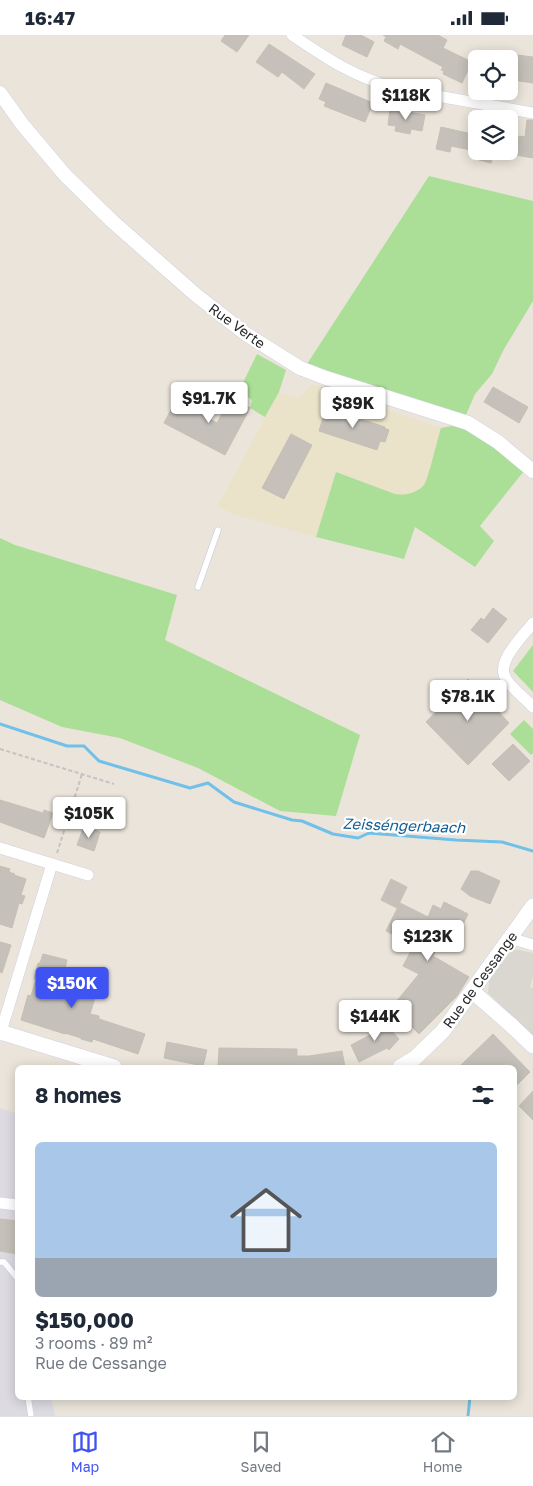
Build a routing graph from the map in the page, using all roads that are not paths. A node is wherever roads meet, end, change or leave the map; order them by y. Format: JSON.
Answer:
{"nodes":[{"id":1,"x":292,"y":35,"type":"edge"},
{"id":2,"x":0,"y":93,"type":"edge"},
{"id":3,"x":533,"y":113,"type":"edge"},
{"id":4,"x":533,"y":471,"type":"edge"},
{"id":5,"x":218,"y":530,"type":"dead end"},
{"id":6,"x":198,"y":587,"type":"dead end"},
{"id":7,"x":533,"y":623,"type":"edge"},
{"id":8,"x":533,"y":707,"type":"edge"},
{"id":9,"x":0,"y":848,"type":"edge"},
{"id":10,"x":52,"y":864,"type":"junction"},
{"id":11,"x":88,"y":875,"type":"dead end"},
{"id":12,"x":533,"y":906,"type":"edge"},
{"id":13,"x":510,"y":938,"type":"junction"},
{"id":14,"x":533,"y":945,"type":"edge"},
{"id":15,"x":472,"y":991,"type":"junction"},
{"id":16,"x":0,"y":1033,"type":"edge"},
{"id":17,"x":533,"y":1046,"type":"edge"},
{"id":18,"x":107,"y":1065,"type":"edge"},
{"id":19,"x":404,"y":1065,"type":"edge"},
{"id":20,"x":0,"y":1203,"type":"edge"},
{"id":21,"x":15,"y":1205,"type":"edge"},
{"id":22,"x":0,"y":1261,"type":"edge"},
{"id":23,"x":15,"y":1275,"type":"edge"},
{"id":24,"x":28,"y":1400,"type":"edge"},
{"id":25,"x":31,"y":1416,"type":"edge"}],
"edges":[{"from":1,"to":3,"type":"street"},
{"from":2,"to":4,"type":"street","name":"Rue Verte"},
{"from":5,"to":6,"type":"lane"},
{"from":7,"to":8,"type":"street"},
{"from":9,"to":10,"type":"street"},
{"from":10,"to":11,"type":"street"},
{"from":10,"to":16,"type":"street"},
{"from":12,"to":13,"type":"main road","name":"Rue de Cessange"},
{"from":13,"to":14,"type":"street"},
{"from":13,"to":15,"type":"main road","name":"Rue de Cessange"},
{"from":15,"to":17,"type":"main road"},
{"from":15,"to":19,"type":"main road","name":"Rue de Cessange"},
{"from":16,"to":18,"type":"main road"},
{"from":20,"to":21,"type":"street"},
{"from":22,"to":23,"type":"lane"},
{"from":24,"to":25,"type":"lane"}]}
